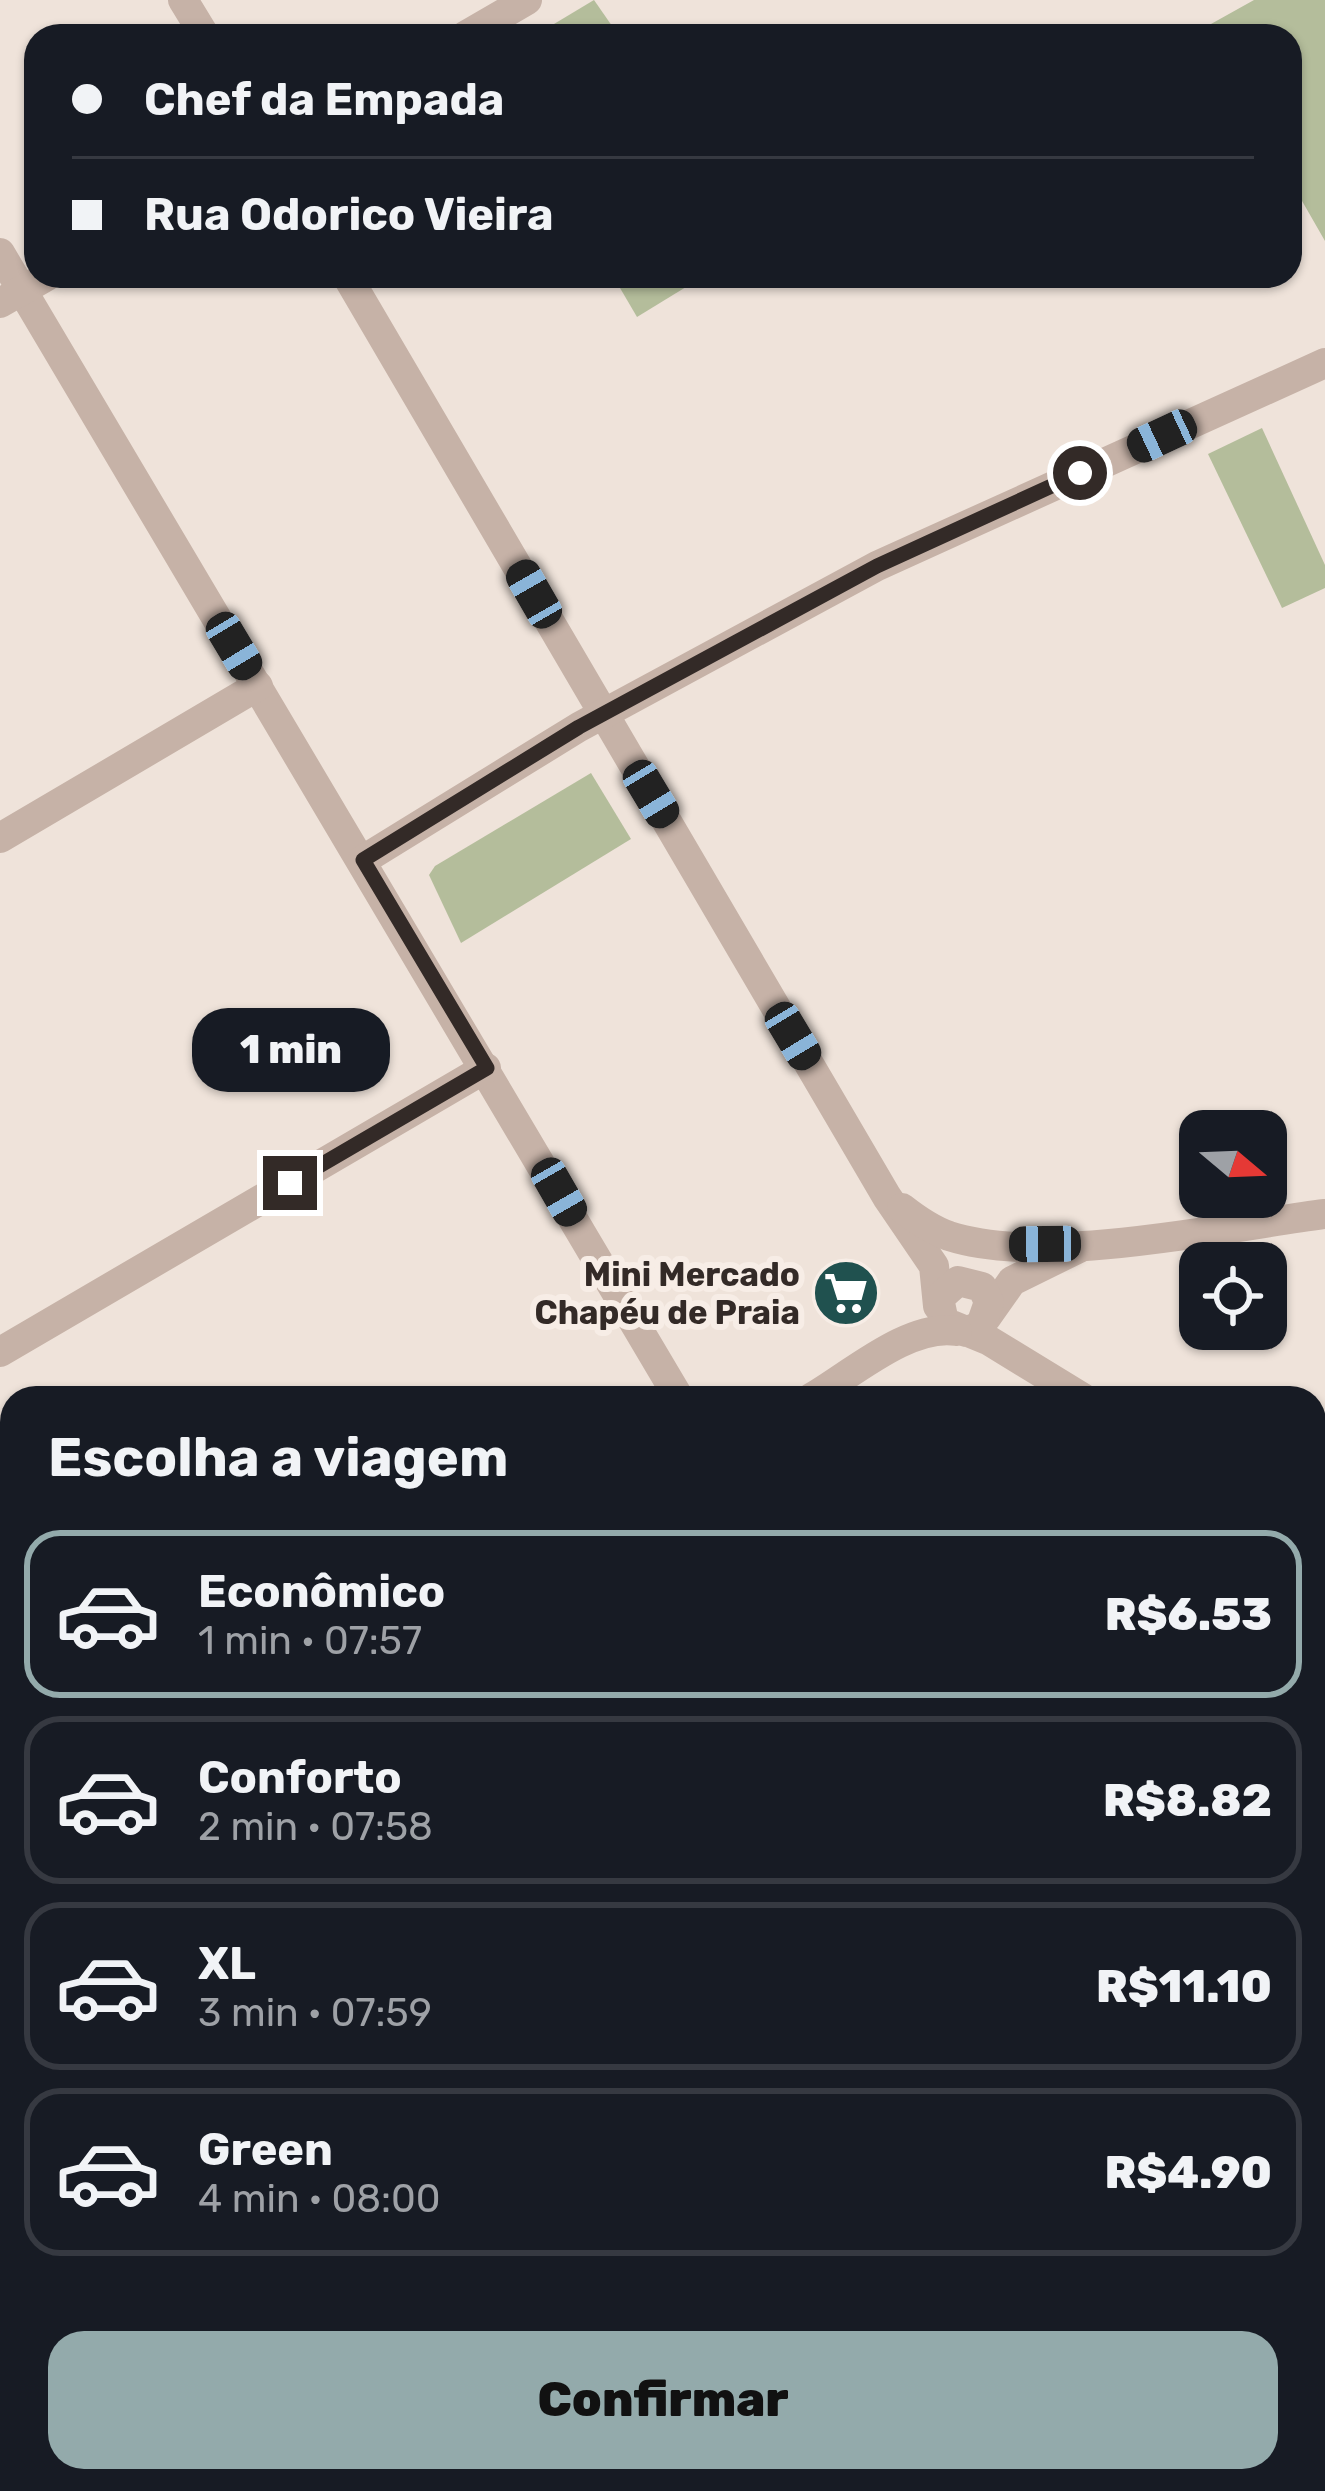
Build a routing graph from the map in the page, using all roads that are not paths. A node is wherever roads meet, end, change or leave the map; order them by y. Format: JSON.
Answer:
{"nodes":[{"id":1,"x":526,"y":0,"type":"edge"},
{"id":2,"x":485,"y":24,"type":"edge"},
{"id":3,"x":0,"y":253,"type":"edge"},
{"id":4,"x":354,"y":288,"type":"edge"},
{"id":5,"x":23,"y":289,"type":"edge"},
{"id":6,"x":1325,"y":363,"type":"edge"},
{"id":7,"x":258,"y":686,"type":"junction"},
{"id":8,"x":604,"y":714,"type":"junction"},
{"id":9,"x":0,"y":838,"type":"edge"},
{"id":10,"x":363,"y":860,"type":"junction"},
{"id":11,"x":487,"y":1068,"type":"junction"},
{"id":12,"x":887,"y":1197,"type":"junction"},
{"id":13,"x":1325,"y":1214,"type":"edge"},
{"id":14,"x":1090,"y":1244,"type":"junction"},
{"id":15,"x":938,"y":1306,"type":"junction"},
{"id":16,"x":970,"y":1327,"type":"junction"},
{"id":17,"x":0,"y":1352,"type":"edge"},
{"id":18,"x":672,"y":1386,"type":"edge"},
{"id":19,"x":831,"y":1386,"type":"edge"},
{"id":20,"x":1064,"y":1386,"type":"edge"}],
"edges":[{"from":1,"to":2,"type":"street"},
{"from":3,"to":5,"type":"street"},
{"from":4,"to":8,"type":"street"},
{"from":5,"to":7,"type":"street"},
{"from":6,"to":8,"type":"street"},
{"from":7,"to":9,"type":"street"},
{"from":7,"to":10,"type":"street"},
{"from":8,"to":10,"type":"street"},
{"from":8,"to":12,"type":"street"},
{"from":10,"to":11,"type":"street"},
{"from":11,"to":17,"type":"street"},
{"from":11,"to":18,"type":"street"},
{"from":12,"to":14,"type":"street"},
{"from":12,"to":15,"type":"street"},
{"from":13,"to":14,"type":"street"},
{"from":14,"to":16,"type":"street"},
{"from":15,"to":16,"type":"street"},
{"from":15,"to":16,"type":"street"},
{"from":16,"to":19,"type":"street"},
{"from":16,"to":20,"type":"street"}]}
